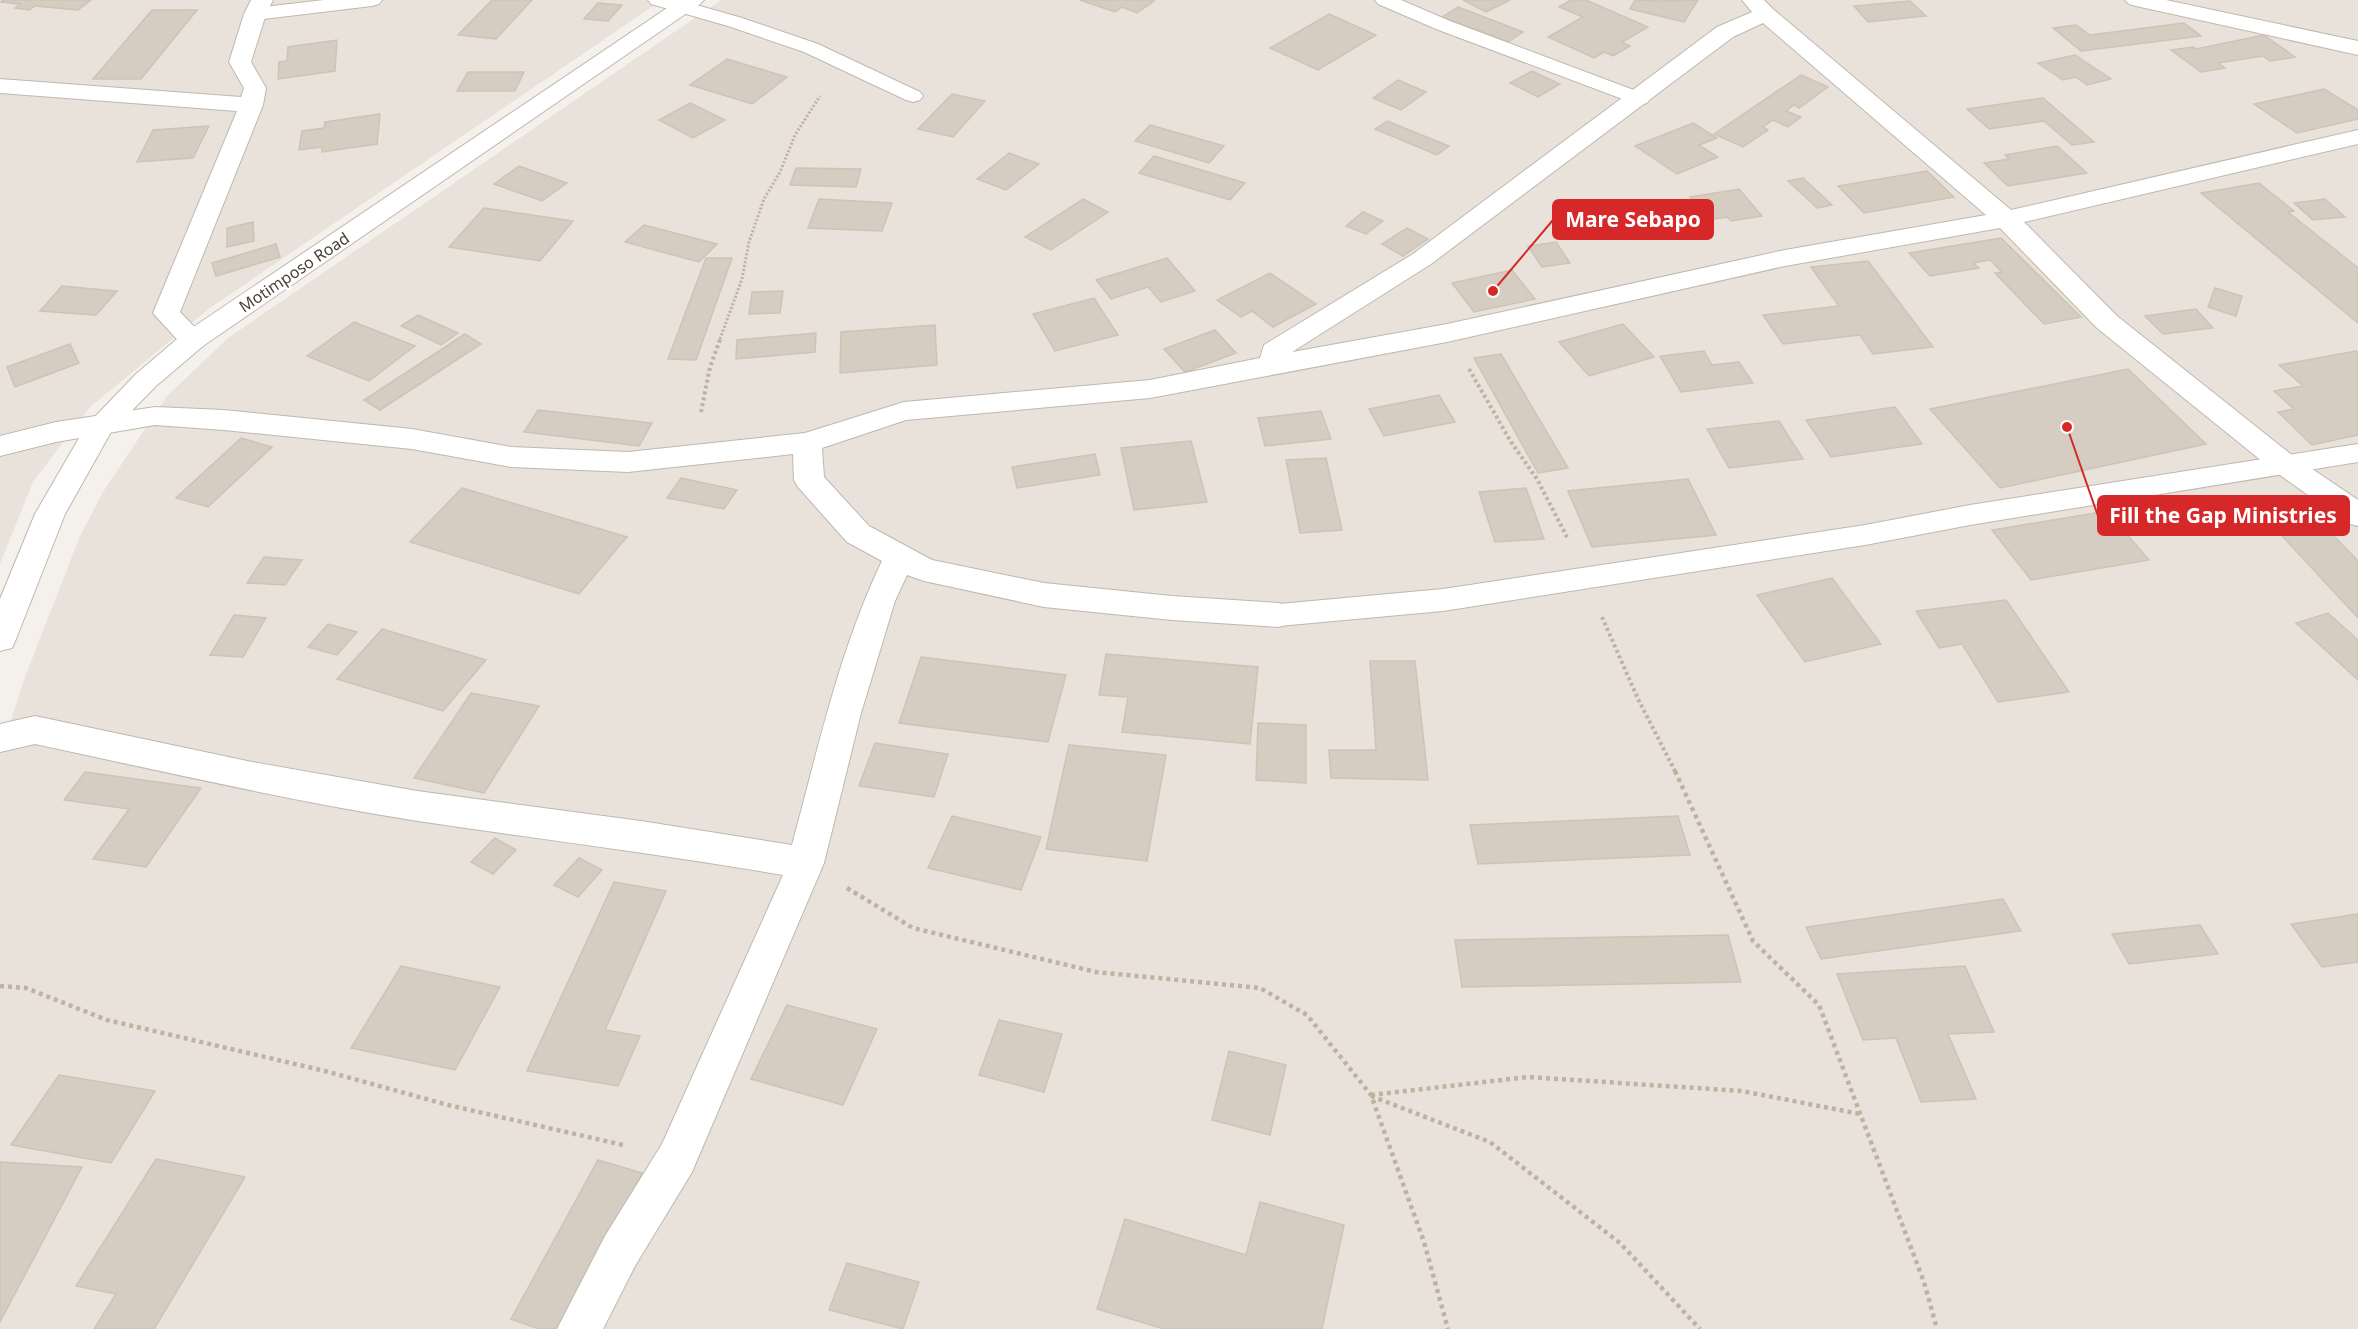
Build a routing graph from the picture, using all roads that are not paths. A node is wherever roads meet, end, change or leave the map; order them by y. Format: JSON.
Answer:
{"nodes":[{"id":1,"x":372,"y":0,"type":"edge"},
{"id":2,"x":1385,"y":0,"type":"edge"},
{"id":3,"x":2136,"y":0,"type":"edge"},
{"id":4,"x":2256,"y":0,"type":"edge"},
{"id":5,"x":678,"y":2,"type":"edge"},
{"id":6,"x":258,"y":7,"type":"edge"},
{"id":7,"x":1759,"y":7,"type":"edge"},
{"id":8,"x":2242,"y":24,"type":"junction"},
{"id":9,"x":2358,"y":48,"type":"edge"},
{"id":10,"x":0,"y":86,"type":"edge"},
{"id":11,"x":913,"y":96,"type":"dead end"},
{"id":12,"x":1640,"y":99,"type":"junction"},
{"id":13,"x":250,"y":105,"type":"junction"},
{"id":14,"x":2358,"y":137,"type":"edge"},
{"id":15,"x":2006,"y":219,"type":"junction"},
{"id":16,"x":193,"y":340,"type":"junction"},
{"id":17,"x":1273,"y":364,"type":"junction"},
{"id":18,"x":100,"y":426,"type":"junction"},
{"id":19,"x":807,"y":443,"type":"junction"},
{"id":20,"x":0,"y":446,"type":"edge"},
{"id":21,"x":2358,"y":453,"type":"edge"},
{"id":22,"x":2283,"y":463,"type":"junction"},
{"id":23,"x":2358,"y":515,"type":"edge"},
{"id":24,"x":899,"y":558,"type":"junction"},
{"id":25,"x":1279,"y":615,"type":"joint"},
{"id":26,"x":0,"y":639,"type":"edge"},
{"id":27,"x":0,"y":738,"type":"edge"},
{"id":28,"x":806,"y":863,"type":"junction"},
{"id":29,"x":579,"y":1329,"type":"edge"}],
"edges":[{"from":1,"to":6,"type":"lane"},
{"from":2,"to":12,"type":"lane"},
{"from":3,"to":8,"type":"street"},
{"from":4,"to":8,"type":"street"},
{"from":5,"to":11,"type":"lane"},
{"from":5,"to":16,"type":"street","name":"Motimposo Road"},
{"from":6,"to":13,"type":"street"},
{"from":7,"to":12,"type":"street"},
{"from":7,"to":15,"type":"street"},
{"from":8,"to":9,"type":"street"},
{"from":10,"to":13,"type":"street"},
{"from":12,"to":17,"type":"street"},
{"from":13,"to":16,"type":"street"},
{"from":14,"to":15,"type":"street"},
{"from":15,"to":17,"type":"street"},
{"from":15,"to":22,"type":"street"},
{"from":16,"to":18,"type":"street","name":"Motimposo Road"},
{"from":17,"to":19,"type":"street"},
{"from":18,"to":19,"type":"street"},
{"from":18,"to":20,"type":"street"},
{"from":18,"to":26,"type":"street","name":"Motimposo Road"},
{"from":19,"to":24,"type":"street"},
{"from":21,"to":22,"type":"lane"},
{"from":22,"to":23,"type":"street"},
{"from":22,"to":25,"type":"lane"},
{"from":24,"to":25,"type":"street"},
{"from":24,"to":28,"type":"street"},
{"from":27,"to":28,"type":"street"},
{"from":28,"to":29,"type":"street"}]}
